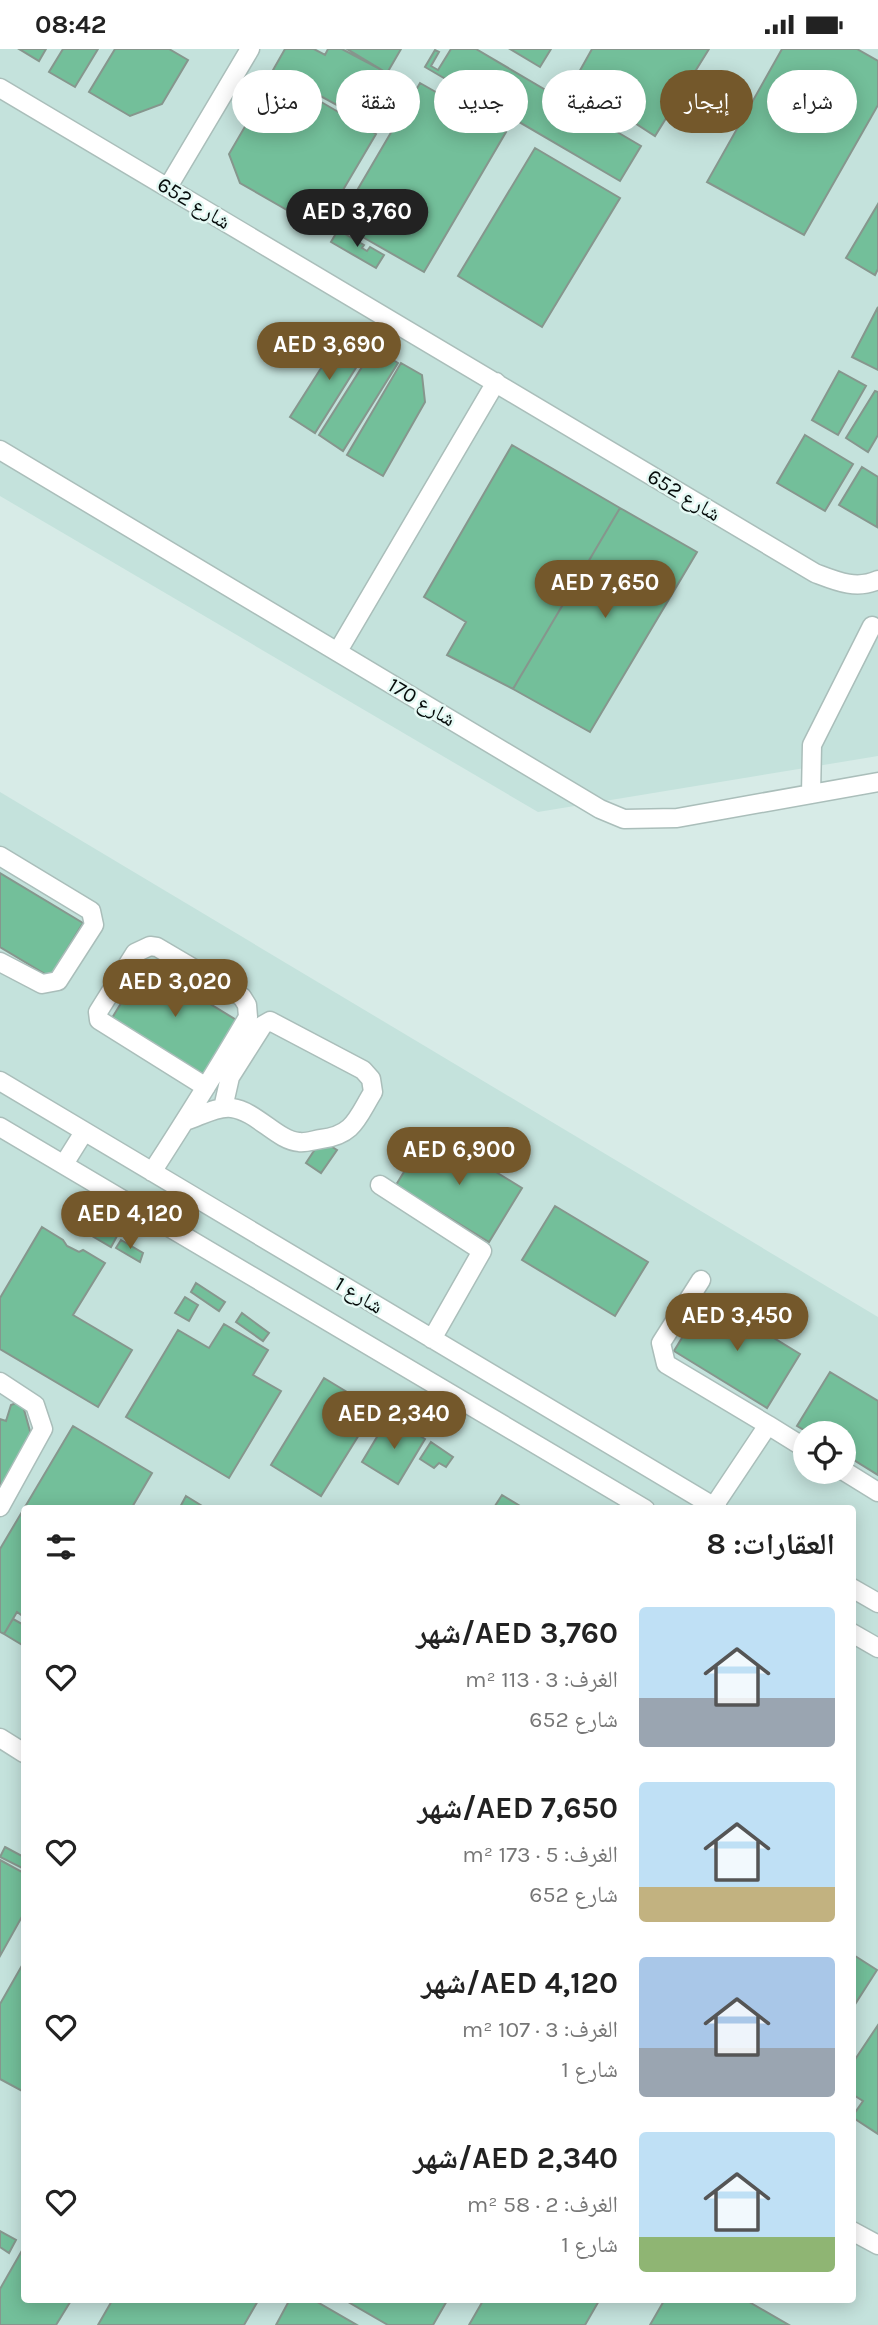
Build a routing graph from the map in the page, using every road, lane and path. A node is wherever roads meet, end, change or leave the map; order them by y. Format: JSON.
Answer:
{"nodes":[{"id":1,"x":250,"y":49,"type":"edge"},
{"id":2,"x":0,"y":88,"type":"edge"},
{"id":3,"x":168,"y":187,"type":"junction"},
{"id":4,"x":496,"y":382,"type":"junction"},
{"id":5,"x":0,"y":450,"type":"edge"},
{"id":6,"x":878,"y":580,"type":"edge"},
{"id":7,"x":872,"y":626,"type":"dead end"},
{"id":8,"x":338,"y":651,"type":"junction"},
{"id":9,"x":878,"y":782,"type":"edge"},
{"id":10,"x":811,"y":794,"type":"junction"},
{"id":11,"x":0,"y":856,"type":"edge"},
{"id":12,"x":0,"y":962,"type":"edge"},
{"id":13,"x":0,"y":1081,"type":"edge"},
{"id":14,"x":206,"y":1087,"type":"junction"},
{"id":15,"x":223,"y":1108,"type":"junction"},
{"id":16,"x":185,"y":1121,"type":"junction"},
{"id":17,"x":0,"y":1127,"type":"edge"},
{"id":18,"x":84,"y":1132,"type":"junction"},
{"id":19,"x":64,"y":1164,"type":"junction"},
{"id":20,"x":152,"y":1172,"type":"junction"},
{"id":21,"x":380,"y":1185,"type":"dead end"},
{"id":22,"x":701,"y":1280,"type":"dead end"},
{"id":23,"x":432,"y":1339,"type":"junction"},
{"id":24,"x":0,"y":1382,"type":"edge"},
{"id":25,"x":768,"y":1425,"type":"junction"},
{"id":26,"x":793,"y":1441,"type":"edge"},
{"id":27,"x":856,"y":1478,"type":"edge"},
{"id":28,"x":878,"y":1492,"type":"edge"},
{"id":29,"x":638,"y":1505,"type":"edge"},
{"id":30,"x":709,"y":1505,"type":"edge"},
{"id":31,"x":716,"y":1505,"type":"edge"},
{"id":32,"x":0,"y":1507,"type":"edge"},
{"id":33,"x":856,"y":1590,"type":"edge"},
{"id":34,"x":878,"y":1604,"type":"edge"},
{"id":35,"x":856,"y":1635,"type":"edge"},
{"id":36,"x":878,"y":1648,"type":"edge"},
{"id":37,"x":0,"y":1738,"type":"edge"},
{"id":38,"x":21,"y":1750,"type":"edge"},
{"id":39,"x":856,"y":2233,"type":"edge"},
{"id":40,"x":877,"y":2246,"type":"edge"}],
"edges":[{"from":1,"to":3,"type":"street"},
{"from":2,"to":3,"type":"street","name":"شارع 652"},
{"from":3,"to":4,"type":"street","name":"شارع 652"},
{"from":4,"to":6,"type":"street","name":"شارع 652"},
{"from":4,"to":8,"type":"street"},
{"from":5,"to":8,"type":"street","name":"شارع 170"},
{"from":7,"to":10,"type":"street"},
{"from":8,"to":10,"type":"street","name":"شارع 170"},
{"from":9,"to":10,"type":"street","name":"شارع 170"},
{"from":11,"to":12,"type":"street"},
{"from":13,"to":18,"type":"street","name":"شارع 1"},
{"from":14,"to":14,"type":"street"},
{"from":14,"to":16,"type":"street"},
{"from":15,"to":15,"type":"street"},
{"from":15,"to":16,"type":"street"},
{"from":16,"to":20,"type":"street"},
{"from":17,"to":19,"type":"street","name":"شارع 1"},
{"from":18,"to":19,"type":"street"},
{"from":18,"to":20,"type":"street","name":"شارع 1"},
{"from":19,"to":29,"type":"street","name":"شارع 1"},
{"from":20,"to":23,"type":"street","name":"شارع 1"},
{"from":21,"to":23,"type":"street"},
{"from":22,"to":25,"type":"street"},
{"from":23,"to":30,"type":"street","name":"شارع 1"},
{"from":24,"to":32,"type":"street"},
{"from":25,"to":26,"type":"street"},
{"from":25,"to":31,"type":"street"},
{"from":27,"to":28,"type":"street"},
{"from":33,"to":34,"type":"street"},
{"from":35,"to":36,"type":"street"},
{"from":37,"to":38,"type":"street"},
{"from":39,"to":40,"type":"street"}]}
